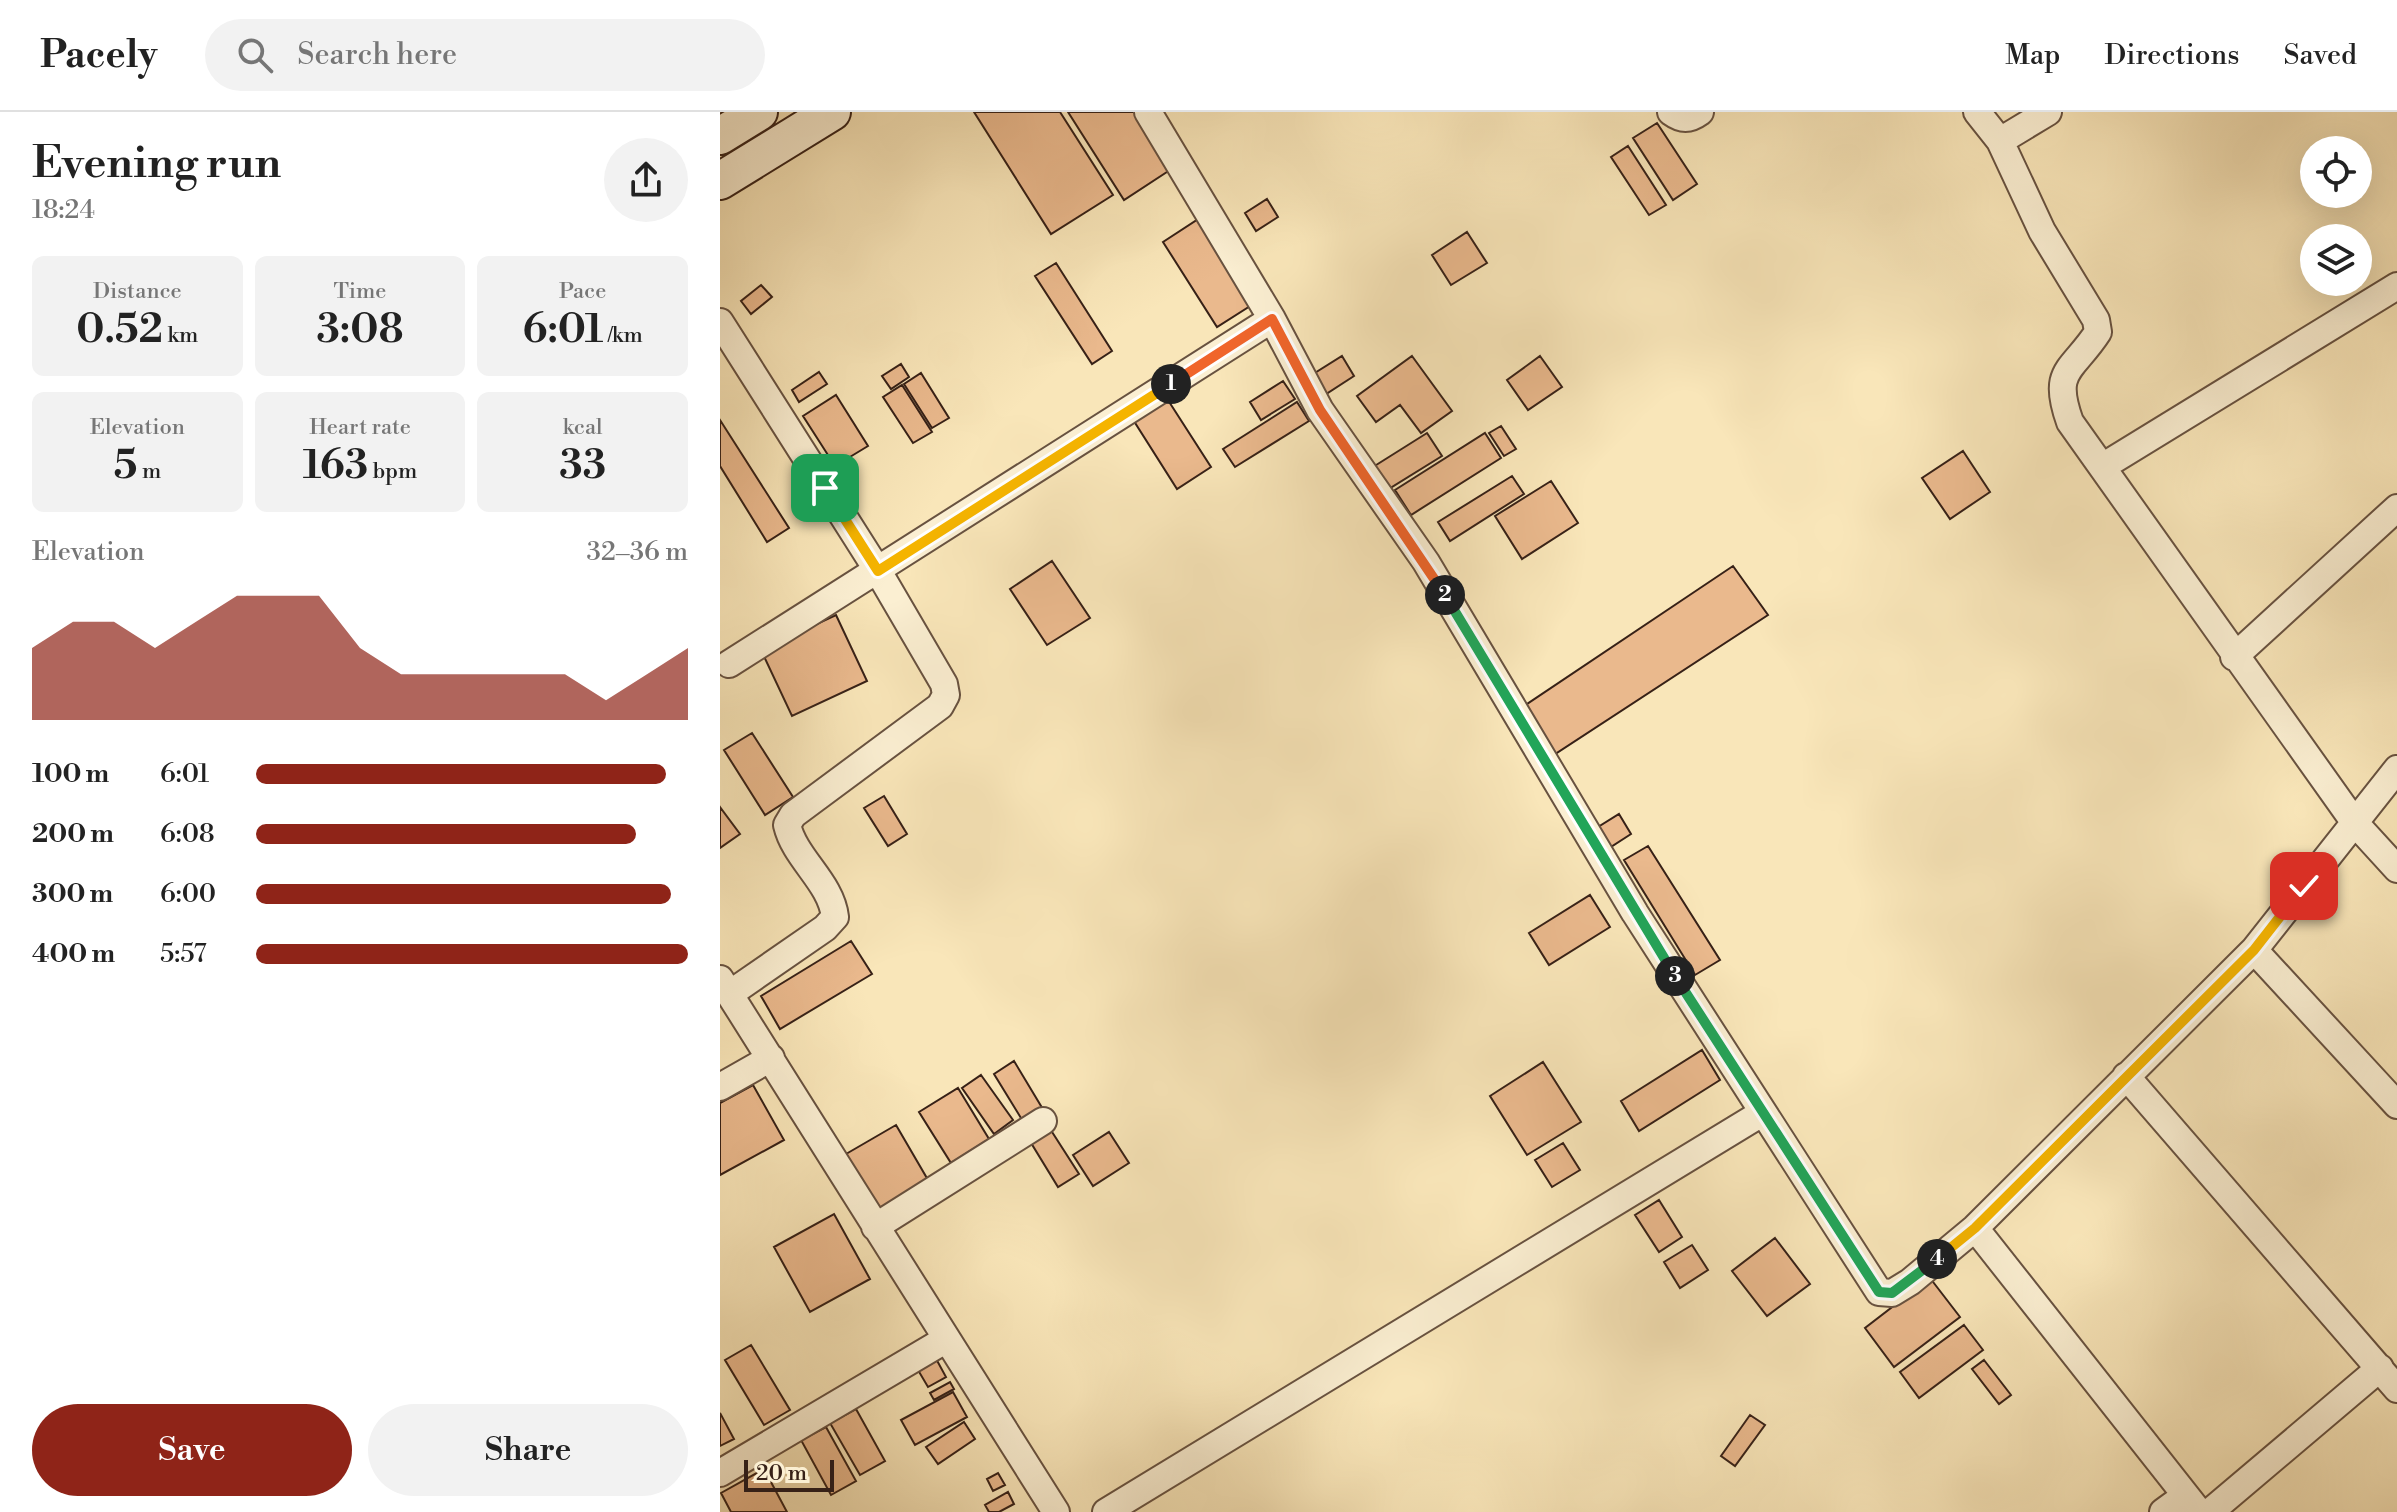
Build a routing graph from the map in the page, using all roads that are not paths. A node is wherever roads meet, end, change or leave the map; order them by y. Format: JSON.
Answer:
{"nodes":[{"id":1,"x":759,"y":112,"type":"edge"},
{"id":2,"x":832,"y":112,"type":"edge"},
{"id":3,"x":1148,"y":112,"type":"edge"},
{"id":4,"x":1671,"y":112,"type":"edge"},
{"id":5,"x":1700,"y":112,"type":"edge"},
{"id":6,"x":1977,"y":112,"type":"edge"},
{"id":7,"x":2048,"y":112,"type":"edge"},
{"id":8,"x":720,"y":136,"type":"edge"},
{"id":9,"x":2000,"y":141,"type":"junction"},
{"id":10,"x":720,"y":181,"type":"edge"},
{"id":11,"x":2397,"y":286,"type":"edge"},
{"id":12,"x":1272,"y":319,"type":"junction"},
{"id":13,"x":720,"y":322,"type":"edge"},
{"id":14,"x":2102,"y":467,"type":"junction"},
{"id":15,"x":2397,"y":508,"type":"edge"},
{"id":16,"x":878,"y":571,"type":"junction"},
{"id":17,"x":2234,"y":657,"type":"junction"},
{"id":18,"x":729,"y":664,"type":"dead end"},
{"id":19,"x":2397,"y":769,"type":"edge"},
{"id":20,"x":2355,"y":823,"type":"junction"},
{"id":21,"x":2397,"y":869,"type":"edge"},
{"id":22,"x":2254,"y":950,"type":"junction"},
{"id":23,"x":725,"y":986,"type":"edge"},
{"id":24,"x":771,"y":1058,"type":"junction"},
{"id":25,"x":2126,"y":1076,"type":"junction"},
{"id":26,"x":720,"y":1087,"type":"edge"},
{"id":27,"x":2397,"y":1105,"type":"edge"},
{"id":28,"x":1762,"y":1113,"type":"junction"},
{"id":29,"x":1043,"y":1121,"type":"dead end"},
{"id":30,"x":875,"y":1227,"type":"junction"},
{"id":31,"x":1975,"y":1228,"type":"junction"},
{"id":32,"x":945,"y":1340,"type":"junction"},
{"id":33,"x":2380,"y":1368,"type":"junction"},
{"id":34,"x":2397,"y":1389,"type":"edge"},
{"id":35,"x":720,"y":1473,"type":"edge"},
{"id":36,"x":2192,"y":1504,"type":"edge"},
{"id":37,"x":1056,"y":1512,"type":"edge"},
{"id":38,"x":1106,"y":1512,"type":"edge"},
{"id":39,"x":2163,"y":1512,"type":"edge"},
{"id":40,"x":2210,"y":1512,"type":"edge"}],
"edges":[{"from":1,"to":8,"type":"main road"},
{"from":2,"to":10,"type":"main road"},
{"from":3,"to":12,"type":"street"},
{"from":4,"to":5,"type":"street"},
{"from":6,"to":9,"type":"street"},
{"from":7,"to":9,"type":"street"},
{"from":9,"to":14,"type":"street"},
{"from":11,"to":14,"type":"street"},
{"from":12,"to":16,"type":"street"},
{"from":12,"to":28,"type":"street"},
{"from":13,"to":16,"type":"street"},
{"from":14,"to":17,"type":"street"},
{"from":15,"to":17,"type":"street"},
{"from":16,"to":18,"type":"street"},
{"from":16,"to":23,"type":"street"},
{"from":17,"to":20,"type":"street"},
{"from":19,"to":20,"type":"street"},
{"from":20,"to":21,"type":"street"},
{"from":20,"to":22,"type":"street"},
{"from":22,"to":25,"type":"street"},
{"from":22,"to":27,"type":"street"},
{"from":23,"to":24,"type":"street"},
{"from":24,"to":26,"type":"street"},
{"from":24,"to":30,"type":"street"},
{"from":25,"to":31,"type":"street"},
{"from":25,"to":33,"type":"street"},
{"from":28,"to":31,"type":"street"},
{"from":28,"to":38,"type":"street"},
{"from":29,"to":30,"type":"street"},
{"from":30,"to":32,"type":"street"},
{"from":31,"to":36,"type":"street"},
{"from":32,"to":35,"type":"street"},
{"from":32,"to":37,"type":"street"},
{"from":33,"to":34,"type":"street"},
{"from":33,"to":40,"type":"street"},
{"from":36,"to":39,"type":"street"}]}
